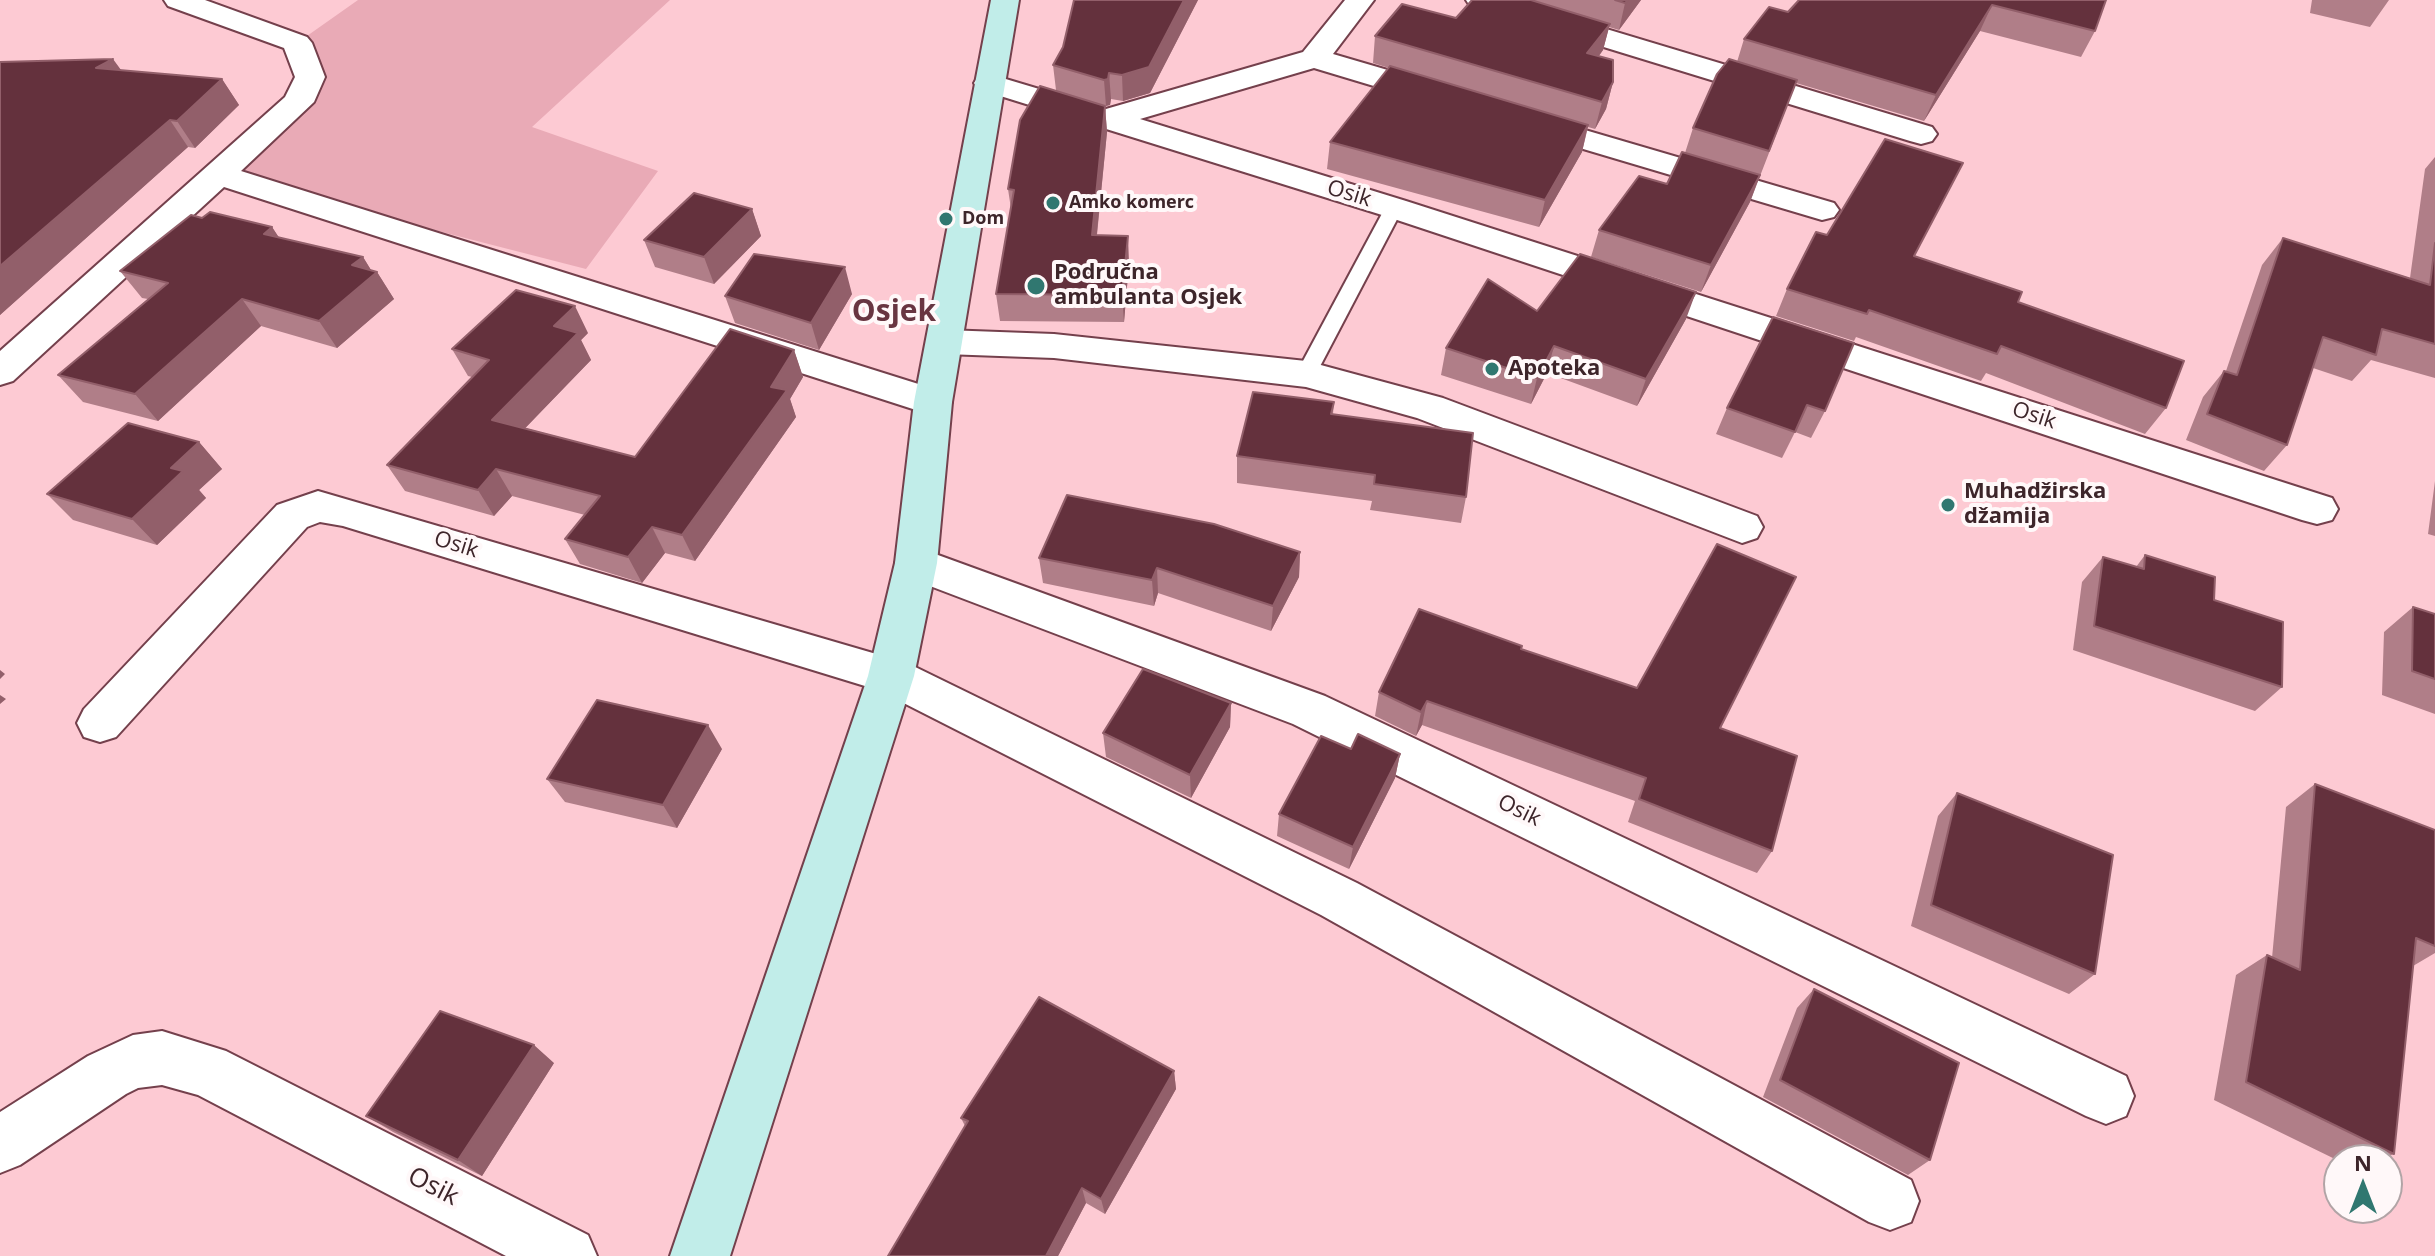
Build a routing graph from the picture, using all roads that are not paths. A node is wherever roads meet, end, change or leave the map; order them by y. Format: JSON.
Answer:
{"nodes":[{"id":1,"x":178,"y":0,"type":"edge"},
{"id":2,"x":1005,"y":0,"type":"edge"},
{"id":3,"x":1360,"y":0,"type":"edge"},
{"id":4,"x":1480,"y":0,"type":"edge"},
{"id":5,"x":1314,"y":58,"type":"junction"},
{"id":6,"x":989,"y":83,"type":"junction"},
{"id":7,"x":1110,"y":118,"type":"junction"},
{"id":8,"x":1921,"y":134,"type":"dead end"},
{"id":9,"x":220,"y":175,"type":"junction"},
{"id":10,"x":1394,"y":208,"type":"junction"},
{"id":11,"x":1822,"y":210,"type":"dead end"},
{"id":12,"x":945,"y":342,"type":"junction"},
{"id":13,"x":0,"y":372,"type":"edge"},
{"id":14,"x":1306,"y":374,"type":"junction"},
{"id":15,"x":933,"y":402,"type":"junction"},
{"id":16,"x":2317,"y":509,"type":"dead end"},
{"id":17,"x":1742,"y":527,"type":"dead end"},
{"id":18,"x":916,"y":563,"type":"junction"},
{"id":19,"x":891,"y":676,"type":"junction"},
{"id":20,"x":100,"y":723,"type":"dead end"},
{"id":21,"x":2106,"y":1096,"type":"dead end"},
{"id":22,"x":0,"y":1145,"type":"edge"},
{"id":23,"x":1890,"y":1201,"type":"dead end"},
{"id":24,"x":567,"y":1256,"type":"edge"},
{"id":25,"x":700,"y":1256,"type":"edge"}],
"edges":[{"from":1,"to":9,"type":"street"},
{"from":2,"to":6,"type":"main road"},
{"from":3,"to":5,"type":"street"},
{"from":4,"to":8,"type":"street"},
{"from":5,"to":7,"type":"street"},
{"from":5,"to":11,"type":"street"},
{"from":6,"to":7,"type":"street","name":"Osik"},
{"from":6,"to":12,"type":"main road"},
{"from":7,"to":10,"type":"street","name":"Osik"},
{"from":9,"to":13,"type":"street"},
{"from":9,"to":15,"type":"street"},
{"from":10,"to":14,"type":"lane"},
{"from":10,"to":16,"type":"street","name":"Osik"},
{"from":12,"to":14,"type":"street"},
{"from":12,"to":15,"type":"main road"},
{"from":14,"to":17,"type":"street"},
{"from":15,"to":18,"type":"main road"},
{"from":18,"to":19,"type":"main road"},
{"from":18,"to":21,"type":"street","name":"Osik"},
{"from":19,"to":20,"type":"street","name":"Osik"},
{"from":19,"to":23,"type":"street","name":"Osik"},
{"from":19,"to":25,"type":"main road"},
{"from":22,"to":24,"type":"street","name":"Osik"}]}
